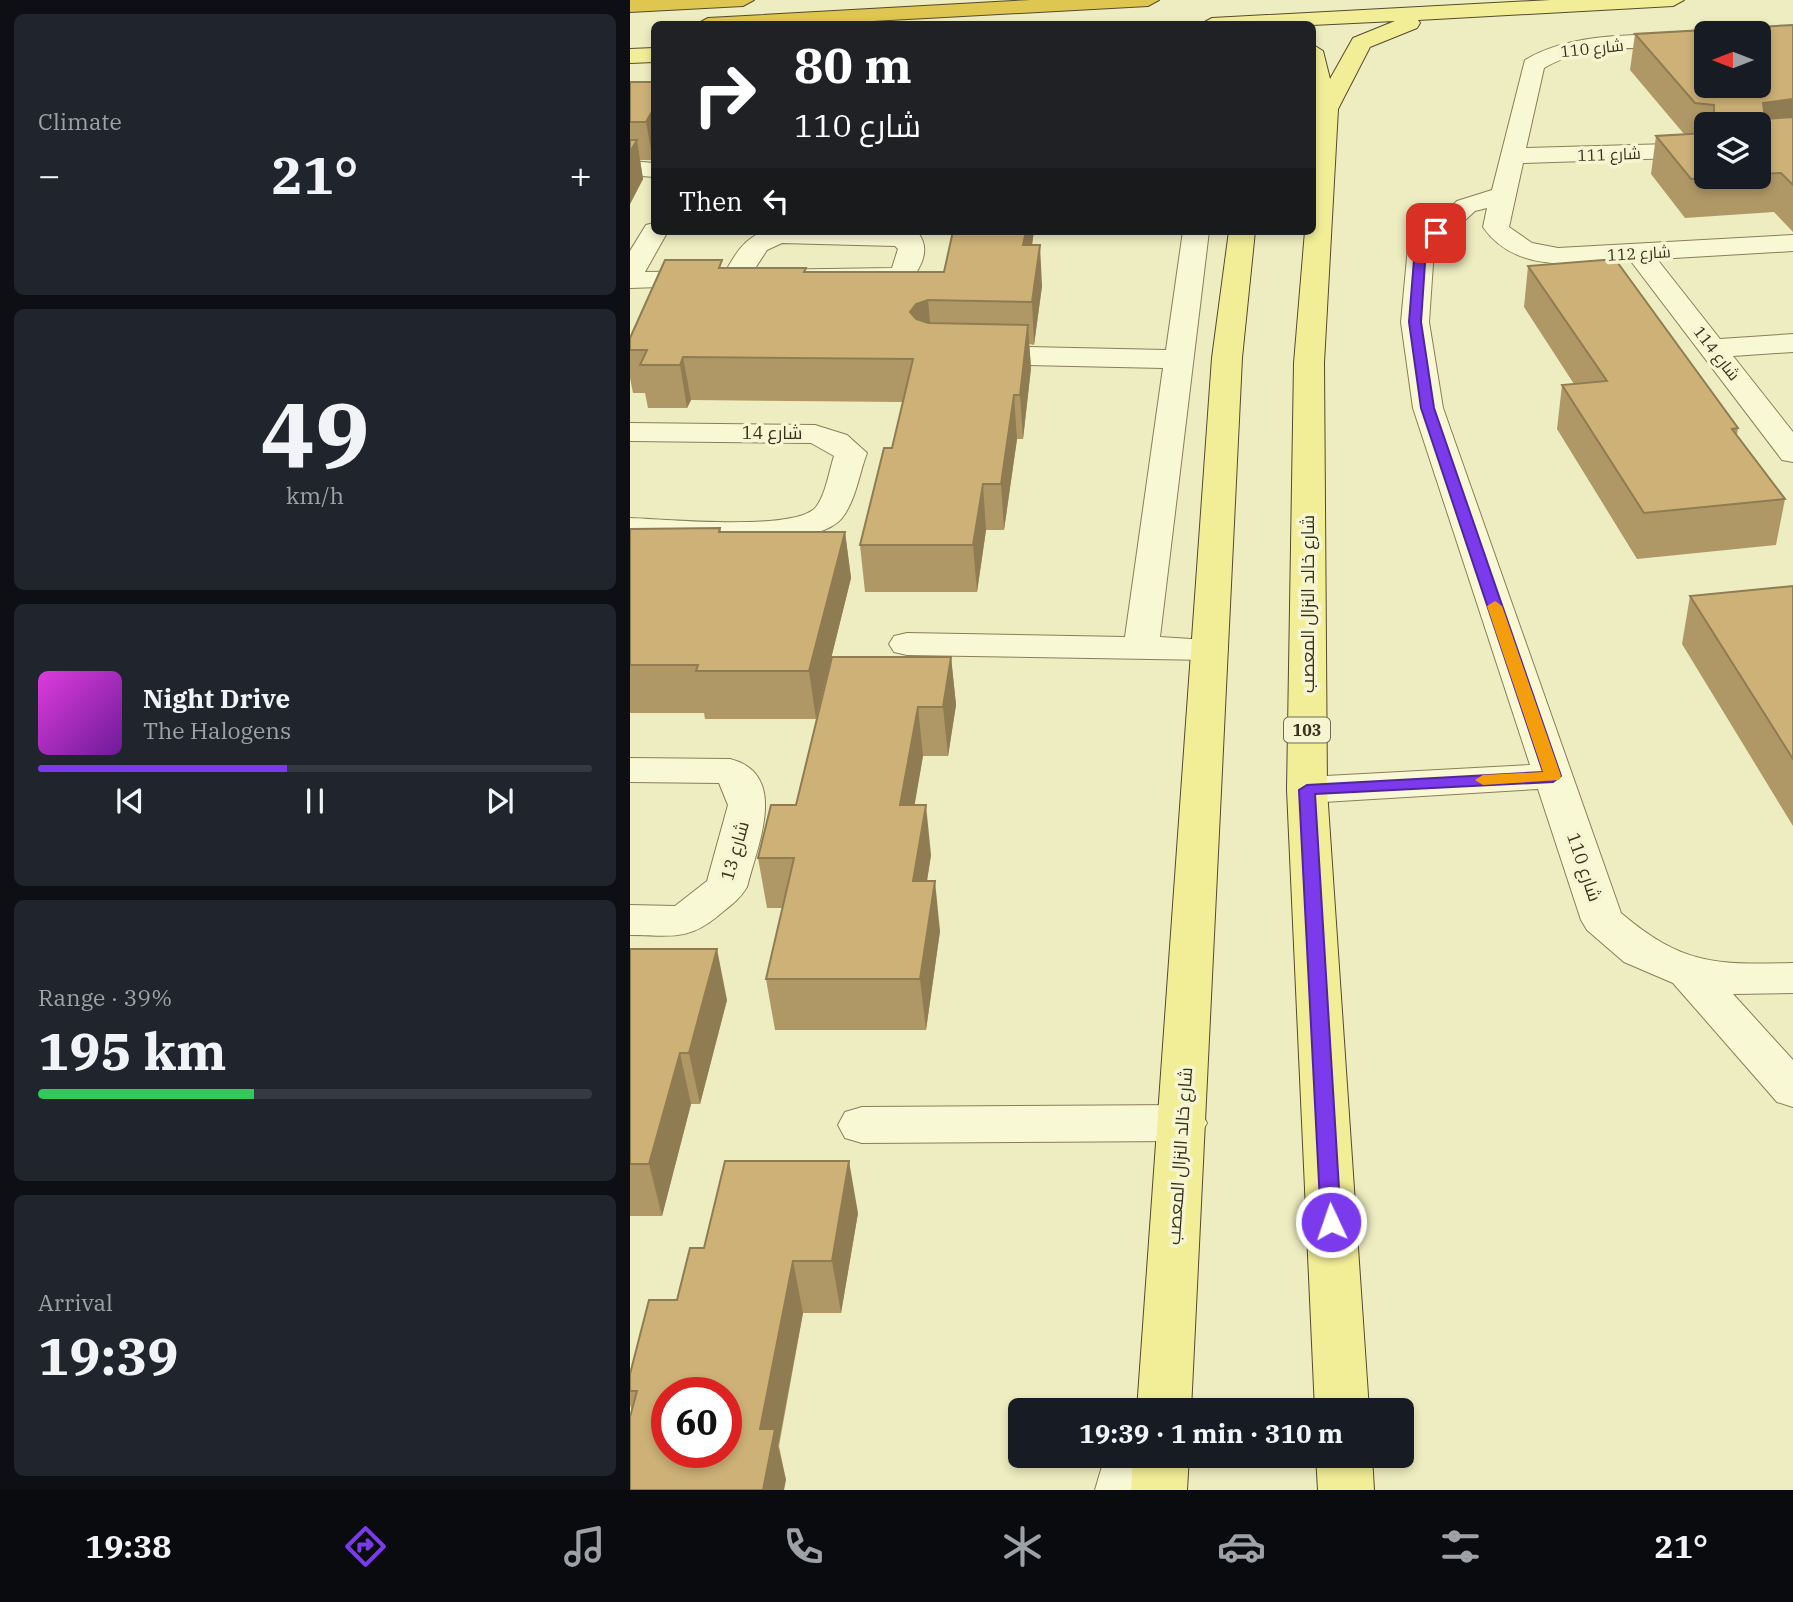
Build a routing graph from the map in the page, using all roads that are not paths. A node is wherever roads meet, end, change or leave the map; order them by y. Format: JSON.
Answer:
{"nodes":[{"id":1,"x":718,"y":0,"type":"edge"},
{"id":2,"x":748,"y":0,"type":"edge"},
{"id":3,"x":1148,"y":0,"type":"edge"},
{"id":4,"x":1673,"y":0,"type":"edge"},
{"id":5,"x":630,"y":4,"type":"edge"},
{"id":6,"x":1442,"y":12,"type":"junction"},
{"id":7,"x":1253,"y":14,"type":"edge"},
{"id":8,"x":763,"y":21,"type":"edge"},
{"id":9,"x":1224,"y":21,"type":"edge"},
{"id":10,"x":1304,"y":21,"type":"edge"},
{"id":11,"x":1694,"y":42,"type":"edge"},
{"id":12,"x":651,"y":55,"type":"edge"},
{"id":13,"x":630,"y":56,"type":"edge"},
{"id":14,"x":1316,"y":68,"type":"edge"},
{"id":15,"x":1326,"y":108,"type":"junction"},
{"id":16,"x":1694,"y":151,"type":"edge"},
{"id":17,"x":1512,"y":155,"type":"junction"},
{"id":18,"x":630,"y":168,"type":"edge"},
{"id":19,"x":651,"y":170,"type":"edge"},
{"id":20,"x":1498,"y":212,"type":"junction"},
{"id":21,"x":653,"y":235,"type":"edge"},
{"id":22,"x":1195,"y":235,"type":"edge"},
{"id":23,"x":1242,"y":235,"type":"edge"},
{"id":24,"x":1793,"y":243,"type":"edge"},
{"id":25,"x":1639,"y":254,"type":"junction"},
{"id":26,"x":630,"y":274,"type":"edge"},
{"id":27,"x":736,"y":278,"type":"junction"},
{"id":28,"x":630,"y":280,"type":"edge"},
{"id":29,"x":1793,"y":343,"type":"edge"},
{"id":30,"x":1714,"y":348,"type":"junction"},
{"id":31,"x":945,"y":354,"type":"edge"},
{"id":32,"x":1179,"y":359,"type":"junction"},
{"id":33,"x":630,"y":432,"type":"edge"},
{"id":34,"x":1793,"y":453,"type":"edge"},
{"id":35,"x":630,"y":528,"type":"edge"},
{"id":36,"x":907,"y":644,"type":"dead end"},
{"id":37,"x":1141,"y":648,"type":"junction"},
{"id":38,"x":1210,"y":649,"type":"junction"},
{"id":39,"x":630,"y":770,"type":"edge"},
{"id":40,"x":1553,"y":776,"type":"junction"},
{"id":41,"x":1307,"y":790,"type":"junction"},
{"id":42,"x":630,"y":920,"type":"edge"},
{"id":43,"x":1689,"y":973,"type":"junction"},
{"id":44,"x":1793,"y":978,"type":"edge"},
{"id":45,"x":1793,"y":1090,"type":"edge"},
{"id":46,"x":1183,"y":1123,"type":"junction"},
{"id":47,"x":862,"y":1125,"type":"dead end"},
{"id":48,"x":1168,"y":1335,"type":"junction"},
{"id":49,"x":1150,"y":1398,"type":"edge"},
{"id":50,"x":1165,"y":1398,"type":"edge"},
{"id":51,"x":1341,"y":1398,"type":"edge"},
{"id":52,"x":1129,"y":1468,"type":"edge"},
{"id":53,"x":1160,"y":1468,"type":"edge"},
{"id":54,"x":1345,"y":1468,"type":"edge"},
{"id":55,"x":1123,"y":1490,"type":"edge"},
{"id":56,"x":1159,"y":1490,"type":"edge"},
{"id":57,"x":1346,"y":1490,"type":"edge"}],
"edges":[{"from":1,"to":5,"type":"highway"},
{"from":2,"to":5,"type":"highway"},
{"from":3,"to":8,"type":"highway"},
{"from":4,"to":6,"type":"main road"},
{"from":6,"to":10,"type":"main road"},
{"from":6,"to":15,"type":"main road"},
{"from":7,"to":9,"type":"main road"},
{"from":7,"to":10,"type":"main road"},
{"from":11,"to":17,"type":"street","name":"شارع 110"},
{"from":12,"to":13,"type":"main road"},
{"from":14,"to":15,"type":"main road","name":"شارع خالد النزال المعصب","number":"103"},
{"from":15,"to":41,"type":"main road","name":"شارع خالد النزال المعصب","number":"103"},
{"from":16,"to":17,"type":"street","name":"شارع 111"},
{"from":17,"to":20,"type":"street","name":"شارع 110"},
{"from":18,"to":19,"type":"street"},
{"from":20,"to":25,"type":"street","name":"شارع 112"},
{"from":20,"to":40,"type":"street","name":"شارع 110"},
{"from":21,"to":26,"type":"street"},
{"from":22,"to":32,"type":"street"},
{"from":23,"to":38,"type":"main road","name":"شارع خالد النزال المعصب"},
{"from":24,"to":25,"type":"street","name":"شارع 112"},
{"from":25,"to":30,"type":"street","name":"114 شارع"},
{"from":27,"to":27,"type":"street"},
{"from":27,"to":28,"type":"street"},
{"from":29,"to":30,"type":"street"},
{"from":30,"to":34,"type":"street","name":"114 شارع"},
{"from":31,"to":32,"type":"street"},
{"from":32,"to":37,"type":"street"},
{"from":33,"to":35,"type":"street","name":"شارع 14"},
{"from":36,"to":37,"type":"street"},
{"from":37,"to":38,"type":"street"},
{"from":38,"to":46,"type":"main road","name":"شارع خالد النزال المعصب"},
{"from":39,"to":42,"type":"street","name":"شارع 13"},
{"from":40,"to":41,"type":"street"},
{"from":40,"to":43,"type":"street","name":"شارع 110"},
{"from":41,"to":51,"type":"main road","name":"شارع خالد النزال المعصب","number":"103"},
{"from":43,"to":44,"type":"street","name":"شارع 110"},
{"from":43,"to":45,"type":"street"},
{"from":46,"to":47,"type":"street"},
{"from":46,"to":48,"type":"main road","name":"شارع خالد النزال المعصب"},
{"from":48,"to":49,"type":"street"},
{"from":48,"to":50,"type":"main road","name":"شارع خالد النزال المعصب"},
{"from":52,"to":55,"type":"street"},
{"from":53,"to":56,"type":"main road"},
{"from":54,"to":57,"type":"main road"}]}
